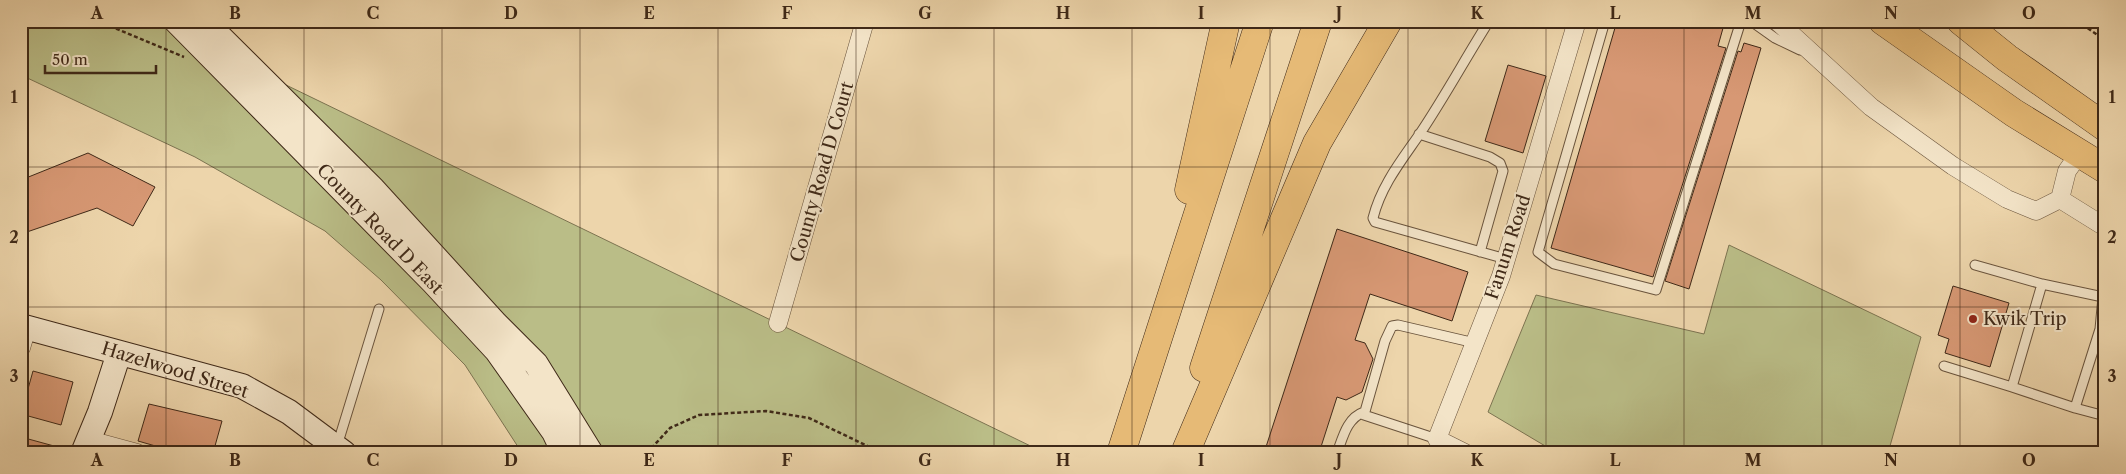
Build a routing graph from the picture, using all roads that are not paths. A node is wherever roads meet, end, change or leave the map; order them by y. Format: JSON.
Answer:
{"nodes":[{"id":1,"x":176,"y":21,"type":"edge"},
{"id":2,"x":204,"y":21,"type":"edge"},
{"id":3,"x":865,"y":21,"type":"edge"},
{"id":4,"x":1226,"y":21,"type":"edge"},
{"id":5,"x":1260,"y":21,"type":"edge"},
{"id":6,"x":1318,"y":21,"type":"edge"},
{"id":7,"x":1388,"y":21,"type":"edge"},
{"id":8,"x":1490,"y":21,"type":"edge"},
{"id":9,"x":1577,"y":21,"type":"edge"},
{"id":10,"x":1604,"y":21,"type":"edge"},
{"id":11,"x":1741,"y":21,"type":"edge"},
{"id":12,"x":1751,"y":21,"type":"edge"},
{"id":13,"x":1777,"y":21,"type":"edge"},
{"id":14,"x":1883,"y":21,"type":"edge"},
{"id":15,"x":1961,"y":21,"type":"edge"},
{"id":16,"x":1818,"y":59,"type":"junction"},
{"id":17,"x":2105,"y":127,"type":"edge"},
{"id":18,"x":1419,"y":134,"type":"junction"},
{"id":19,"x":2079,"y":154,"type":"junction"},
{"id":20,"x":2105,"y":169,"type":"edge"},
{"id":21,"x":2060,"y":199,"type":"junction"},
{"id":22,"x":2105,"y":227,"type":"edge"},
{"id":23,"x":1480,"y":252,"type":"junction"},
{"id":24,"x":1506,"y":259,"type":"junction"},
{"id":25,"x":1975,"y":265,"type":"dead end"},
{"id":26,"x":2042,"y":284,"type":"junction"},
{"id":27,"x":379,"y":309,"type":"dead end"},
{"id":28,"x":778,"y":324,"type":"dead end"},
{"id":29,"x":2102,"y":328,"type":"edge"},
{"id":30,"x":1160,"y":331,"type":"junction"},
{"id":31,"x":23,"y":334,"type":"edge"},
{"id":32,"x":1475,"y":343,"type":"junction"},
{"id":33,"x":119,"y":353,"type":"junction"},
{"id":34,"x":1944,"y":366,"type":"dead end"},
{"id":35,"x":2012,"y":387,"type":"junction"},
{"id":36,"x":2075,"y":408,"type":"junction"},
{"id":37,"x":1364,"y":412,"type":"junction"},
{"id":38,"x":2105,"y":416,"type":"edge"},
{"id":39,"x":1437,"y":439,"type":"junction"},
{"id":40,"x":86,"y":446,"type":"edge"},
{"id":41,"x":341,"y":450,"type":"edge"},
{"id":42,"x":137,"y":453,"type":"edge"},
{"id":43,"x":564,"y":453,"type":"edge"},
{"id":44,"x":592,"y":453,"type":"edge"},
{"id":45,"x":1121,"y":453,"type":"edge"},
{"id":46,"x":1176,"y":453,"type":"edge"},
{"id":47,"x":1185,"y":453,"type":"edge"},
{"id":48,"x":1337,"y":453,"type":"edge"},
{"id":49,"x":1465,"y":453,"type":"edge"}],
"edges":[{"from":1,"to":43,"type":"street","name":"County Road D East"},
{"from":2,"to":44,"type":"street","name":"County Road D East"},
{"from":3,"to":28,"type":"street","name":"County Road D Court"},
{"from":4,"to":30,"type":"main road"},
{"from":5,"to":30,"type":"main road"},
{"from":6,"to":46,"type":"main road"},
{"from":7,"to":47,"type":"main road"},
{"from":8,"to":18,"type":"lane"},
{"from":9,"to":24,"type":"street","name":"Fanum Road"},
{"from":10,"to":11,"type":"lane"},
{"from":12,"to":16,"type":"lane"},
{"from":13,"to":16,"type":"street"},
{"from":14,"to":19,"type":"main road"},
{"from":15,"to":17,"type":"main road"},
{"from":16,"to":21,"type":"street"},
{"from":18,"to":23,"type":"lane"},
{"from":18,"to":23,"type":"lane"},
{"from":19,"to":20,"type":"main road"},
{"from":19,"to":21,"type":"street"},
{"from":21,"to":22,"type":"street"},
{"from":23,"to":24,"type":"lane"},
{"from":24,"to":32,"type":"street","name":"Fanum Road"},
{"from":25,"to":26,"type":"lane"},
{"from":26,"to":29,"type":"lane"},
{"from":26,"to":35,"type":"lane"},
{"from":27,"to":41,"type":"lane"},
{"from":29,"to":36,"type":"lane"},
{"from":30,"to":45,"type":"main road"},
{"from":31,"to":33,"type":"street","name":"Hazelwood Street"},
{"from":32,"to":37,"type":"lane"},
{"from":32,"to":39,"type":"street","name":"Fanum Road"},
{"from":33,"to":40,"type":"street"},
{"from":33,"to":41,"type":"street","name":"Hazelwood Street"},
{"from":34,"to":35,"type":"lane"},
{"from":35,"to":36,"type":"lane"},
{"from":36,"to":38,"type":"lane"},
{"from":37,"to":39,"type":"lane"},
{"from":37,"to":48,"type":"lane"},
{"from":39,"to":49,"type":"street"},
{"from":40,"to":42,"type":"street"}]}
